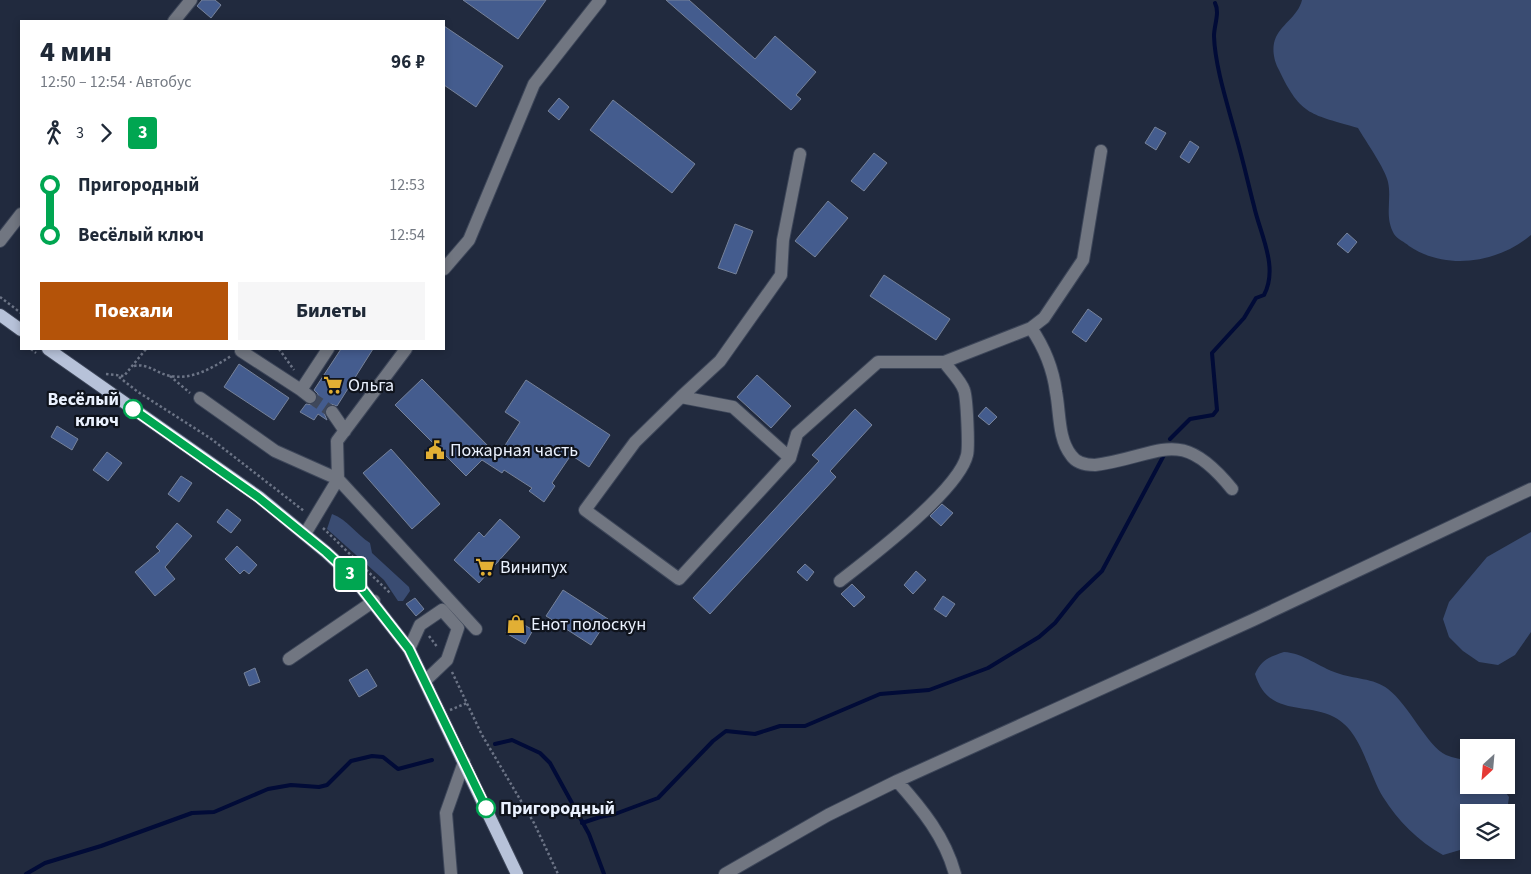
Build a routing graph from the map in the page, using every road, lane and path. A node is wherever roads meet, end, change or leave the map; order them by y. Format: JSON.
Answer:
{"nodes":[{"id":1,"x":191,"y":0,"type":"edge"},
{"id":2,"x":600,"y":0,"type":"edge"},
{"id":3,"x":175,"y":20,"type":"edge"},
{"id":4,"x":1101,"y":151,"type":"dead end"},
{"id":5,"x":800,"y":154,"type":"dead end"},
{"id":6,"x":20,"y":215,"type":"edge"},
{"id":7,"x":0,"y":241,"type":"edge"},
{"id":8,"x":445,"y":268,"type":"edge"},
{"id":9,"x":0,"y":297,"type":"edge"},
{"id":10,"x":20,"y":312,"type":"edge"},
{"id":11,"x":0,"y":315,"type":"edge"},
{"id":12,"x":1031,"y":328,"type":"junction"},
{"id":13,"x":20,"y":329,"type":"edge"},
{"id":14,"x":49,"y":350,"type":"edge"},
{"id":15,"x":145,"y":350,"type":"edge"},
{"id":16,"x":280,"y":350,"type":"edge"},
{"id":17,"x":328,"y":350,"type":"edge"},
{"id":18,"x":405,"y":350,"type":"edge"},
{"id":19,"x":241,"y":351,"type":"joint"},
{"id":20,"x":286,"y":357,"type":"dead end"},
{"id":21,"x":944,"y":362,"type":"junction"},
{"id":22,"x":134,"y":366,"type":"junction"},
{"id":23,"x":105,"y":374,"type":"dead end"},
{"id":24,"x":170,"y":376,"type":"junction"},
{"id":25,"x":119,"y":377,"type":"junction"},
{"id":26,"x":681,"y":397,"type":"junction"},
{"id":27,"x":200,"y":398,"type":"joint"},
{"id":28,"x":332,"y":412,"type":"tunnel mouth"},
{"id":29,"x":345,"y":431,"type":"junction"},
{"id":30,"x":790,"y":458,"type":"junction"},
{"id":31,"x":338,"y":479,"type":"junction"},
{"id":32,"x":1232,"y":489,"type":"dead end"},
{"id":33,"x":1531,"y":489,"type":"edge"},
{"id":34,"x":314,"y":519,"type":"junction"},
{"id":35,"x":305,"y":534,"type":"junction"},
{"id":36,"x":840,"y":581,"type":"dead end"},
{"id":37,"x":390,"y":593,"type":"dead end"},
{"id":38,"x":374,"y":601,"type":"junction"},
{"id":39,"x":420,"y":625,"type":"junction"},
{"id":40,"x":476,"y":629,"type":"dead end"},
{"id":41,"x":409,"y":649,"type":"junction"},
{"id":42,"x":289,"y":659,"type":"dead end"},
{"id":43,"x":447,"y":660,"type":"junction"},
{"id":44,"x":425,"y":681,"type":"junction"},
{"id":45,"x":464,"y":762,"type":"junction"},
{"id":46,"x":897,"y":781,"type":"junction"},
{"id":47,"x":451,"y":874,"type":"edge"},
{"id":48,"x":516,"y":874,"type":"edge"},
{"id":49,"x":558,"y":874,"type":"edge"},
{"id":50,"x":725,"y":874,"type":"edge"},
{"id":51,"x":955,"y":874,"type":"edge"}],
"edges":[{"from":1,"to":3,"type":"street"},
{"from":2,"to":8,"type":"street"},
{"from":4,"to":12,"type":"street"},
{"from":5,"to":26,"type":"street"},
{"from":6,"to":7,"type":"street"},
{"from":9,"to":10,"type":"path"},
{"from":11,"to":13,"type":"main road"},
{"from":12,"to":21,"type":"street"},
{"from":12,"to":32,"type":"street"},
{"from":14,"to":35,"type":"main road"},
{"from":15,"to":22,"type":"path"},
{"from":16,"to":20,"type":"path"},
{"from":17,"to":19,"type":"street"},
{"from":18,"to":29,"type":"street"},
{"from":19,"to":24,"type":"path"},
{"from":21,"to":30,"type":"street"},
{"from":21,"to":36,"type":"street"},
{"from":22,"to":24,"type":"path"},
{"from":22,"to":25,"type":"path"},
{"from":23,"to":25,"type":"path"},
{"from":24,"to":27,"type":"path"},
{"from":25,"to":34,"type":"path"},
{"from":26,"to":30,"type":"street"},
{"from":26,"to":30,"type":"street"},
{"from":27,"to":31,"type":"street"},
{"from":28,"to":29,"type":"street"},
{"from":29,"to":31,"type":"street"},
{"from":31,"to":34,"type":"street"},
{"from":31,"to":40,"type":"street"},
{"from":33,"to":46,"type":"street"},
{"from":34,"to":35,"type":"street"},
{"from":34,"to":37,"type":"path"},
{"from":35,"to":38,"type":"main road"},
{"from":38,"to":41,"type":"main road"},
{"from":38,"to":42,"type":"street"},
{"from":39,"to":41,"type":"street"},
{"from":39,"to":43,"type":"path"},
{"from":39,"to":43,"type":"street"},
{"from":41,"to":44,"type":"main road"},
{"from":43,"to":44,"type":"street"},
{"from":43,"to":49,"type":"path"},
{"from":44,"to":45,"type":"main road"},
{"from":45,"to":47,"type":"street"},
{"from":45,"to":48,"type":"main road"},
{"from":46,"to":50,"type":"street"},
{"from":46,"to":51,"type":"street"}]}
